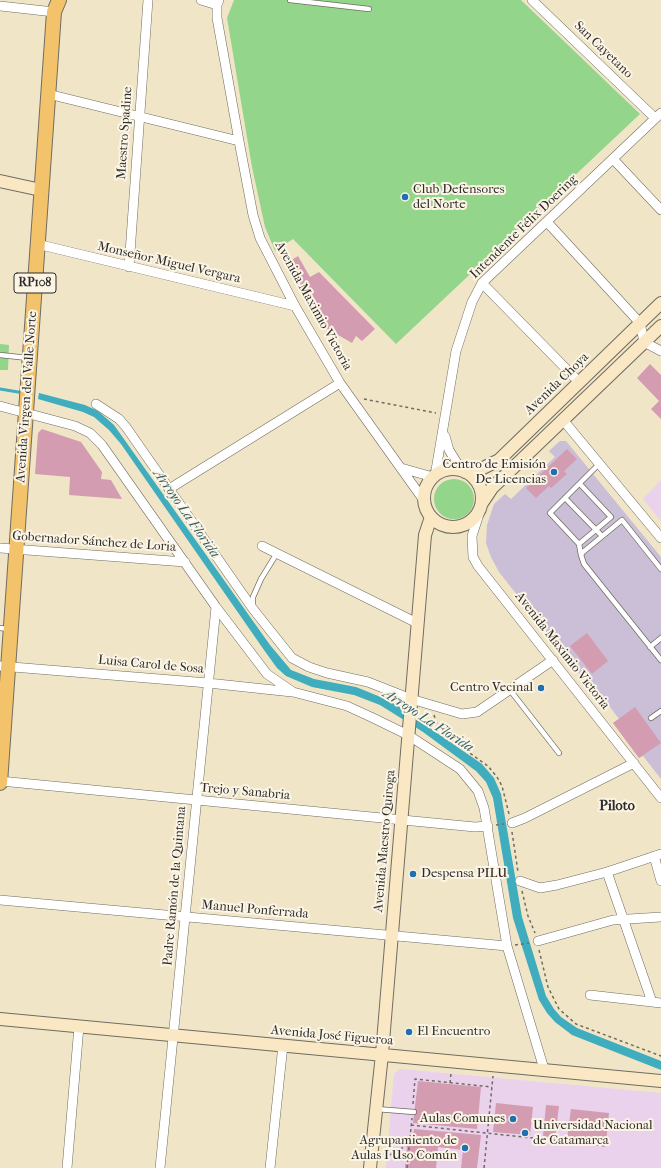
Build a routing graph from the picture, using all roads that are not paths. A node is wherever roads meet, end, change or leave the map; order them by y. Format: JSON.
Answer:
{"nodes":[{"id":1,"x":148,"y":0,"type":"edge"},
{"id":2,"x":201,"y":0,"type":"edge"},
{"id":3,"x":290,"y":0,"type":"edge"},
{"id":4,"x":532,"y":0,"type":"edge"},
{"id":5,"x":218,"y":2,"type":"edge"},
{"id":6,"x":55,"y":4,"type":"edge"},
{"id":7,"x":0,"y":6,"type":"edge"},
{"id":8,"x":369,"y":9,"type":"dead end"},
{"id":9,"x":48,"y":94,"type":"junction"},
{"id":10,"x":139,"y":116,"type":"junction"},
{"id":11,"x":658,"y":116,"type":"edge"},
{"id":12,"x":239,"y":141,"type":"junction"},
{"id":13,"x":612,"y":159,"type":"junction"},
{"id":14,"x":0,"y":181,"type":"edge"},
{"id":15,"x":41,"y":190,"type":"junction"},
{"id":16,"x":661,"y":210,"type":"edge"},
{"id":17,"x":547,"y":222,"type":"junction"},
{"id":18,"x":37,"y":244,"type":"junction"},
{"id":19,"x":129,"y":267,"type":"junction"},
{"id":20,"x":482,"y":283,"type":"junction"},
{"id":21,"x":661,"y":303,"type":"edge"},
{"id":22,"x":295,"y":306,"type":"junction"},
{"id":23,"x":640,"y":324,"type":"junction"},
{"id":24,"x":661,"y":326,"type":"edge"},
{"id":25,"x":644,"y":342,"type":"junction"},
{"id":26,"x":661,"y":351,"type":"edge"},
{"id":27,"x":0,"y":355,"type":"edge"},
{"id":28,"x":30,"y":358,"type":"junction"},
{"id":29,"x":579,"y":382,"type":"junction"},
{"id":30,"x":340,"y":383,"type":"junction"},
{"id":31,"x":96,"y":404,"type":"dead end"},
{"id":32,"x":0,"y":406,"type":"edge"},
{"id":33,"x":26,"y":407,"type":"junction"},
{"id":34,"x":563,"y":420,"type":"junction"},
{"id":35,"x":444,"y":433,"type":"junction"},
{"id":36,"x":600,"y":463,"type":"junction"},
{"id":37,"x":400,"y":468,"type":"junction"},
{"id":38,"x":464,"y":471,"type":"junction"},
{"id":39,"x":434,"y":477,"type":"junction"},
{"id":40,"x":580,"y":484,"type":"junction"},
{"id":41,"x":169,"y":489,"type":"junction"},
{"id":42,"x":565,"y":498,"type":"junction"},
{"id":43,"x":424,"y":502,"type":"junction"},
{"id":44,"x":481,"y":507,"type":"junction"},
{"id":45,"x":431,"y":517,"type":"junction"},
{"id":46,"x":595,"y":530,"type":"junction"},
{"id":47,"x":602,"y":536,"type":"junction"},
{"id":48,"x":661,"y":538,"type":"edge"},
{"id":49,"x":579,"y":544,"type":"junction"},
{"id":50,"x":262,"y":546,"type":"dead end"},
{"id":51,"x":0,"y":548,"type":"edge"},
{"id":52,"x":16,"y":550,"type":"junction"},
{"id":53,"x":276,"y":553,"type":"junction"},
{"id":54,"x":581,"y":556,"type":"junction"},
{"id":55,"x":185,"y":562,"type":"junction"},
{"id":56,"x":661,"y":569,"type":"edge"},
{"id":57,"x":216,"y":607,"type":"junction"},
{"id":58,"x":253,"y":609,"type":"junction"},
{"id":59,"x":416,"y":623,"type":"junction"},
{"id":60,"x":5,"y":629,"type":"edge"},
{"id":61,"x":661,"y":638,"type":"edge"},
{"id":62,"x":650,"y":647,"type":"junction"},
{"id":63,"x":553,"y":660,"type":"junction"},
{"id":64,"x":661,"y":660,"type":"edge"},
{"id":65,"x":4,"y":667,"type":"edge"},
{"id":66,"x":208,"y":683,"type":"junction"},
{"id":67,"x":510,"y":690,"type":"junction"},
{"id":68,"x":293,"y":692,"type":"junction"},
{"id":69,"x":411,"y":703,"type":"junction"},
{"id":70,"x":661,"y":711,"type":"edge"},
{"id":71,"x":651,"y":718,"type":"dead end"},
{"id":72,"x":408,"y":731,"type":"junction"},
{"id":73,"x":559,"y":753,"type":"dead end"},
{"id":74,"x":634,"y":763,"type":"junction"},
{"id":75,"x":0,"y":782,"type":"edge"},
{"id":76,"x":661,"y":798,"type":"edge"},
{"id":77,"x":196,"y":800,"type":"junction"},
{"id":78,"x":401,"y":820,"type":"junction"},
{"id":79,"x":512,"y":823,"type":"road end"},
{"id":80,"x":488,"y":826,"type":"junction"},
{"id":81,"x":658,"y":855,"type":"edge"},
{"id":82,"x":607,"y":872,"type":"junction"},
{"id":83,"x":661,"y":879,"type":"edge"},
{"id":84,"x":520,"y":881,"type":"road end"},
{"id":85,"x":0,"y":900,"type":"edge"},
{"id":86,"x":185,"y":917,"type":"junction"},
{"id":87,"x":661,"y":917,"type":"edge"},
{"id":88,"x":623,"y":919,"type":"junction"},
{"id":89,"x":391,"y":936,"type":"junction"},
{"id":90,"x":538,"y":941,"type":"road end"},
{"id":91,"x":508,"y":946,"type":"junction"},
{"id":92,"x":590,"y":995,"type":"dead end"},
{"id":93,"x":656,"y":1002,"type":"edge"},
{"id":94,"x":0,"y":1019,"type":"edge"},
{"id":95,"x":79,"y":1026,"type":"junction"},
{"id":96,"x":173,"y":1035,"type":"junction"},
{"id":97,"x":283,"y":1045,"type":"junction"},
{"id":98,"x":382,"y":1054,"type":"junction"},
{"id":99,"x":544,"y":1070,"type":"junction"},
{"id":100,"x":661,"y":1081,"type":"edge"},
{"id":101,"x":376,"y":1108,"type":"junction"},
{"id":102,"x":413,"y":1112,"type":"road end"},
{"id":103,"x":67,"y":1168,"type":"edge"},
{"id":104,"x":160,"y":1168,"type":"edge"},
{"id":105,"x":270,"y":1168,"type":"edge"},
{"id":106,"x":370,"y":1168,"type":"edge"}],
"edges":[{"from":1,"to":10,"type":"street","name":"Maestro Spadine"},
{"from":2,"to":5,"type":"street"},
{"from":3,"to":8,"type":"lane"},
{"from":4,"to":11,"type":"street","name":"San Cayetano"},
{"from":5,"to":12,"type":"street","name":"Avenida Maximio Victoria"},
{"from":6,"to":7,"type":"street"},
{"from":6,"to":9,"type":"main road","name":"Avenida Virgen del Valle Norte","number":"RP108"},
{"from":9,"to":10,"type":"street"},
{"from":9,"to":15,"type":"main road","name":"Avenida Virgen del Valle Norte","number":"RP108"},
{"from":10,"to":12,"type":"street"},
{"from":10,"to":19,"type":"street","name":"Maestro Spadine"},
{"from":11,"to":13,"type":"street","name":"Intendente Félix Doering"},
{"from":12,"to":22,"type":"street","name":"Avenida Maximio Victoria"},
{"from":13,"to":16,"type":"street"},
{"from":13,"to":17,"type":"street","name":"Intendente Félix Doering"},
{"from":14,"to":15,"type":"main road"},
{"from":15,"to":18,"type":"main road","name":"Avenida Virgen del Valle Norte","number":"RP108"},
{"from":17,"to":20,"type":"street","name":"Intendente Félix Doering"},
{"from":17,"to":23,"type":"street"},
{"from":18,"to":19,"type":"street","name":"Monseñor Miguel Vergara"},
{"from":18,"to":28,"type":"main road","name":"Avenida Virgen del Valle Norte","number":"RP108"},
{"from":19,"to":22,"type":"street","name":"Monseñor Miguel Vergara"},
{"from":20,"to":29,"type":"street"},
{"from":20,"to":35,"type":"street","name":"Intendente Félix Doering"},
{"from":21,"to":23,"type":"main road","name":"Avenida Choya"},
{"from":22,"to":30,"type":"street","name":"Avenida Maximio Victoria"},
{"from":23,"to":25,"type":"street"},
{"from":23,"to":29,"type":"main road","name":"Avenida Choya"},
{"from":24,"to":25,"type":"main road"},
{"from":25,"to":26,"type":"street"},
{"from":25,"to":34,"type":"main road"},
{"from":27,"to":28,"type":"lane"},
{"from":28,"to":33,"type":"main road","name":"Avenida Virgen del Valle Norte","number":"RP108"},
{"from":29,"to":38,"type":"main road","name":"Avenida Choya"},
{"from":30,"to":37,"type":"street","name":"Avenida Maximio Victoria"},
{"from":30,"to":41,"type":"street"},
{"from":31,"to":41,"type":"street"},
{"from":32,"to":33,"type":"street"},
{"from":33,"to":52,"type":"main road","name":"Avenida Virgen del Valle Norte","number":"RP108"},
{"from":33,"to":55,"type":"street"},
{"from":34,"to":36,"type":"street"},
{"from":34,"to":44,"type":"main road"},
{"from":35,"to":38,"type":"street","name":"Intendente Félix Doering"},
{"from":35,"to":39,"type":"street","name":"Intendente Félix Doering"},
{"from":36,"to":40,"type":"lane"},
{"from":36,"to":48,"type":"street"},
{"from":37,"to":39,"type":"street"},
{"from":37,"to":43,"type":"street","name":"Avenida Maximio Victoria"},
{"from":38,"to":39,"type":"main road"},
{"from":38,"to":44,"type":"main road"},
{"from":39,"to":43,"type":"main road"},
{"from":40,"to":42,"type":"lane"},
{"from":40,"to":46,"type":"lane"},
{"from":41,"to":58,"type":"street"},
{"from":42,"to":46,"type":"lane"},
{"from":42,"to":49,"type":"lane"},
{"from":43,"to":45,"type":"main road"},
{"from":44,"to":45,"type":"main road"},
{"from":44,"to":63,"type":"street","name":"Avenida Maximio Victoria"},
{"from":45,"to":59,"type":"main road","name":"Avenida Maestro Quiroga"},
{"from":46,"to":47,"type":"lane"},
{"from":46,"to":49,"type":"lane"},
{"from":47,"to":54,"type":"lane"},
{"from":47,"to":56,"type":"lane"},
{"from":49,"to":54,"type":"lane"},
{"from":50,"to":53,"type":"street"},
{"from":51,"to":52,"type":"street","name":"Gobernador Sánchez de Loria"},
{"from":52,"to":55,"type":"street","name":"Gobernador Sánchez de Loria"},
{"from":52,"to":60,"type":"main road","name":"Avenida Virgen del Valle Norte","number":"RP108"},
{"from":53,"to":58,"type":"lane"},
{"from":53,"to":59,"type":"street"},
{"from":54,"to":62,"type":"lane"},
{"from":55,"to":57,"type":"street"},
{"from":57,"to":66,"type":"street","name":"Padre Ramón de la Quintana"},
{"from":57,"to":68,"type":"street"},
{"from":58,"to":69,"type":"street"},
{"from":59,"to":69,"type":"main road","name":"Avenida Maestro Quiroga"},
{"from":60,"to":65,"type":"main road","name":"Avenida Virgen del Valle Norte","number":"RP108"},
{"from":61,"to":62,"type":"lane"},
{"from":62,"to":64,"type":"lane"},
{"from":63,"to":67,"type":"street"},
{"from":63,"to":74,"type":"street","name":"Avenida Maximio Victoria"},
{"from":65,"to":66,"type":"street","name":"Luisa Carol de Sosa"},
{"from":65,"to":75,"type":"main road","name":"Avenida Virgen del Valle Norte","number":"RP108"},
{"from":66,"to":68,"type":"street","name":"Luisa Carol de Sosa"},
{"from":66,"to":77,"type":"street","name":"Padre Ramón de la Quintana"},
{"from":67,"to":69,"type":"street"},
{"from":67,"to":73,"type":"lane"},
{"from":68,"to":72,"type":"street"},
{"from":69,"to":72,"type":"main road","name":"Avenida Maestro Quiroga"},
{"from":70,"to":71,"type":"lane"},
{"from":72,"to":78,"type":"main road","name":"Avenida Maestro Quiroga"},
{"from":72,"to":80,"type":"street"},
{"from":74,"to":76,"type":"street","name":"Avenida Maximio Victoria"},
{"from":74,"to":79,"type":"street"},
{"from":75,"to":77,"type":"street","name":"Trejo y Sanabria"},
{"from":77,"to":78,"type":"street","name":"Trejo y Sanabria"},
{"from":77,"to":86,"type":"street","name":"Padre Ramón de la Quintana"},
{"from":78,"to":80,"type":"street","name":"Trejo y Sanabria"},
{"from":78,"to":89,"type":"main road","name":"Avenida Maestro Quiroga"},
{"from":80,"to":91,"type":"street"},
{"from":81,"to":82,"type":"street"},
{"from":81,"to":83,"type":"street"},
{"from":82,"to":84,"type":"street"},
{"from":82,"to":88,"type":"street"},
{"from":85,"to":86,"type":"street","name":"Manuel Ponferrada"},
{"from":86,"to":89,"type":"street","name":"Manuel Ponferrada"},
{"from":86,"to":96,"type":"street","name":"Padre Ramón de la Quintana"},
{"from":87,"to":88,"type":"street"},
{"from":88,"to":90,"type":"street"},
{"from":88,"to":93,"type":"street"},
{"from":89,"to":91,"type":"street","name":"Manuel Ponferrada"},
{"from":89,"to":98,"type":"main road","name":"Avenida Maestro Quiroga"},
{"from":91,"to":99,"type":"street"},
{"from":92,"to":93,"type":"street"},
{"from":94,"to":95,"type":"main road","name":"Avenida José Figueroa"},
{"from":95,"to":96,"type":"main road","name":"Avenida José Figueroa"},
{"from":95,"to":103,"type":"street"},
{"from":96,"to":97,"type":"main road","name":"Avenida José Figueroa"},
{"from":96,"to":104,"type":"street","name":"Padre Ramón de la Quintana"},
{"from":97,"to":98,"type":"main road","name":"Avenida José Figueroa"},
{"from":97,"to":105,"type":"street"},
{"from":98,"to":99,"type":"main road","name":"Avenida José Figueroa"},
{"from":98,"to":101,"type":"main road","name":"Avenida Maestro Quiroga"},
{"from":99,"to":100,"type":"main road","name":"Avenida José Figueroa"},
{"from":101,"to":102,"type":"lane"},
{"from":101,"to":106,"type":"main road","name":"Avenida Maestro Quiroga"}]}
